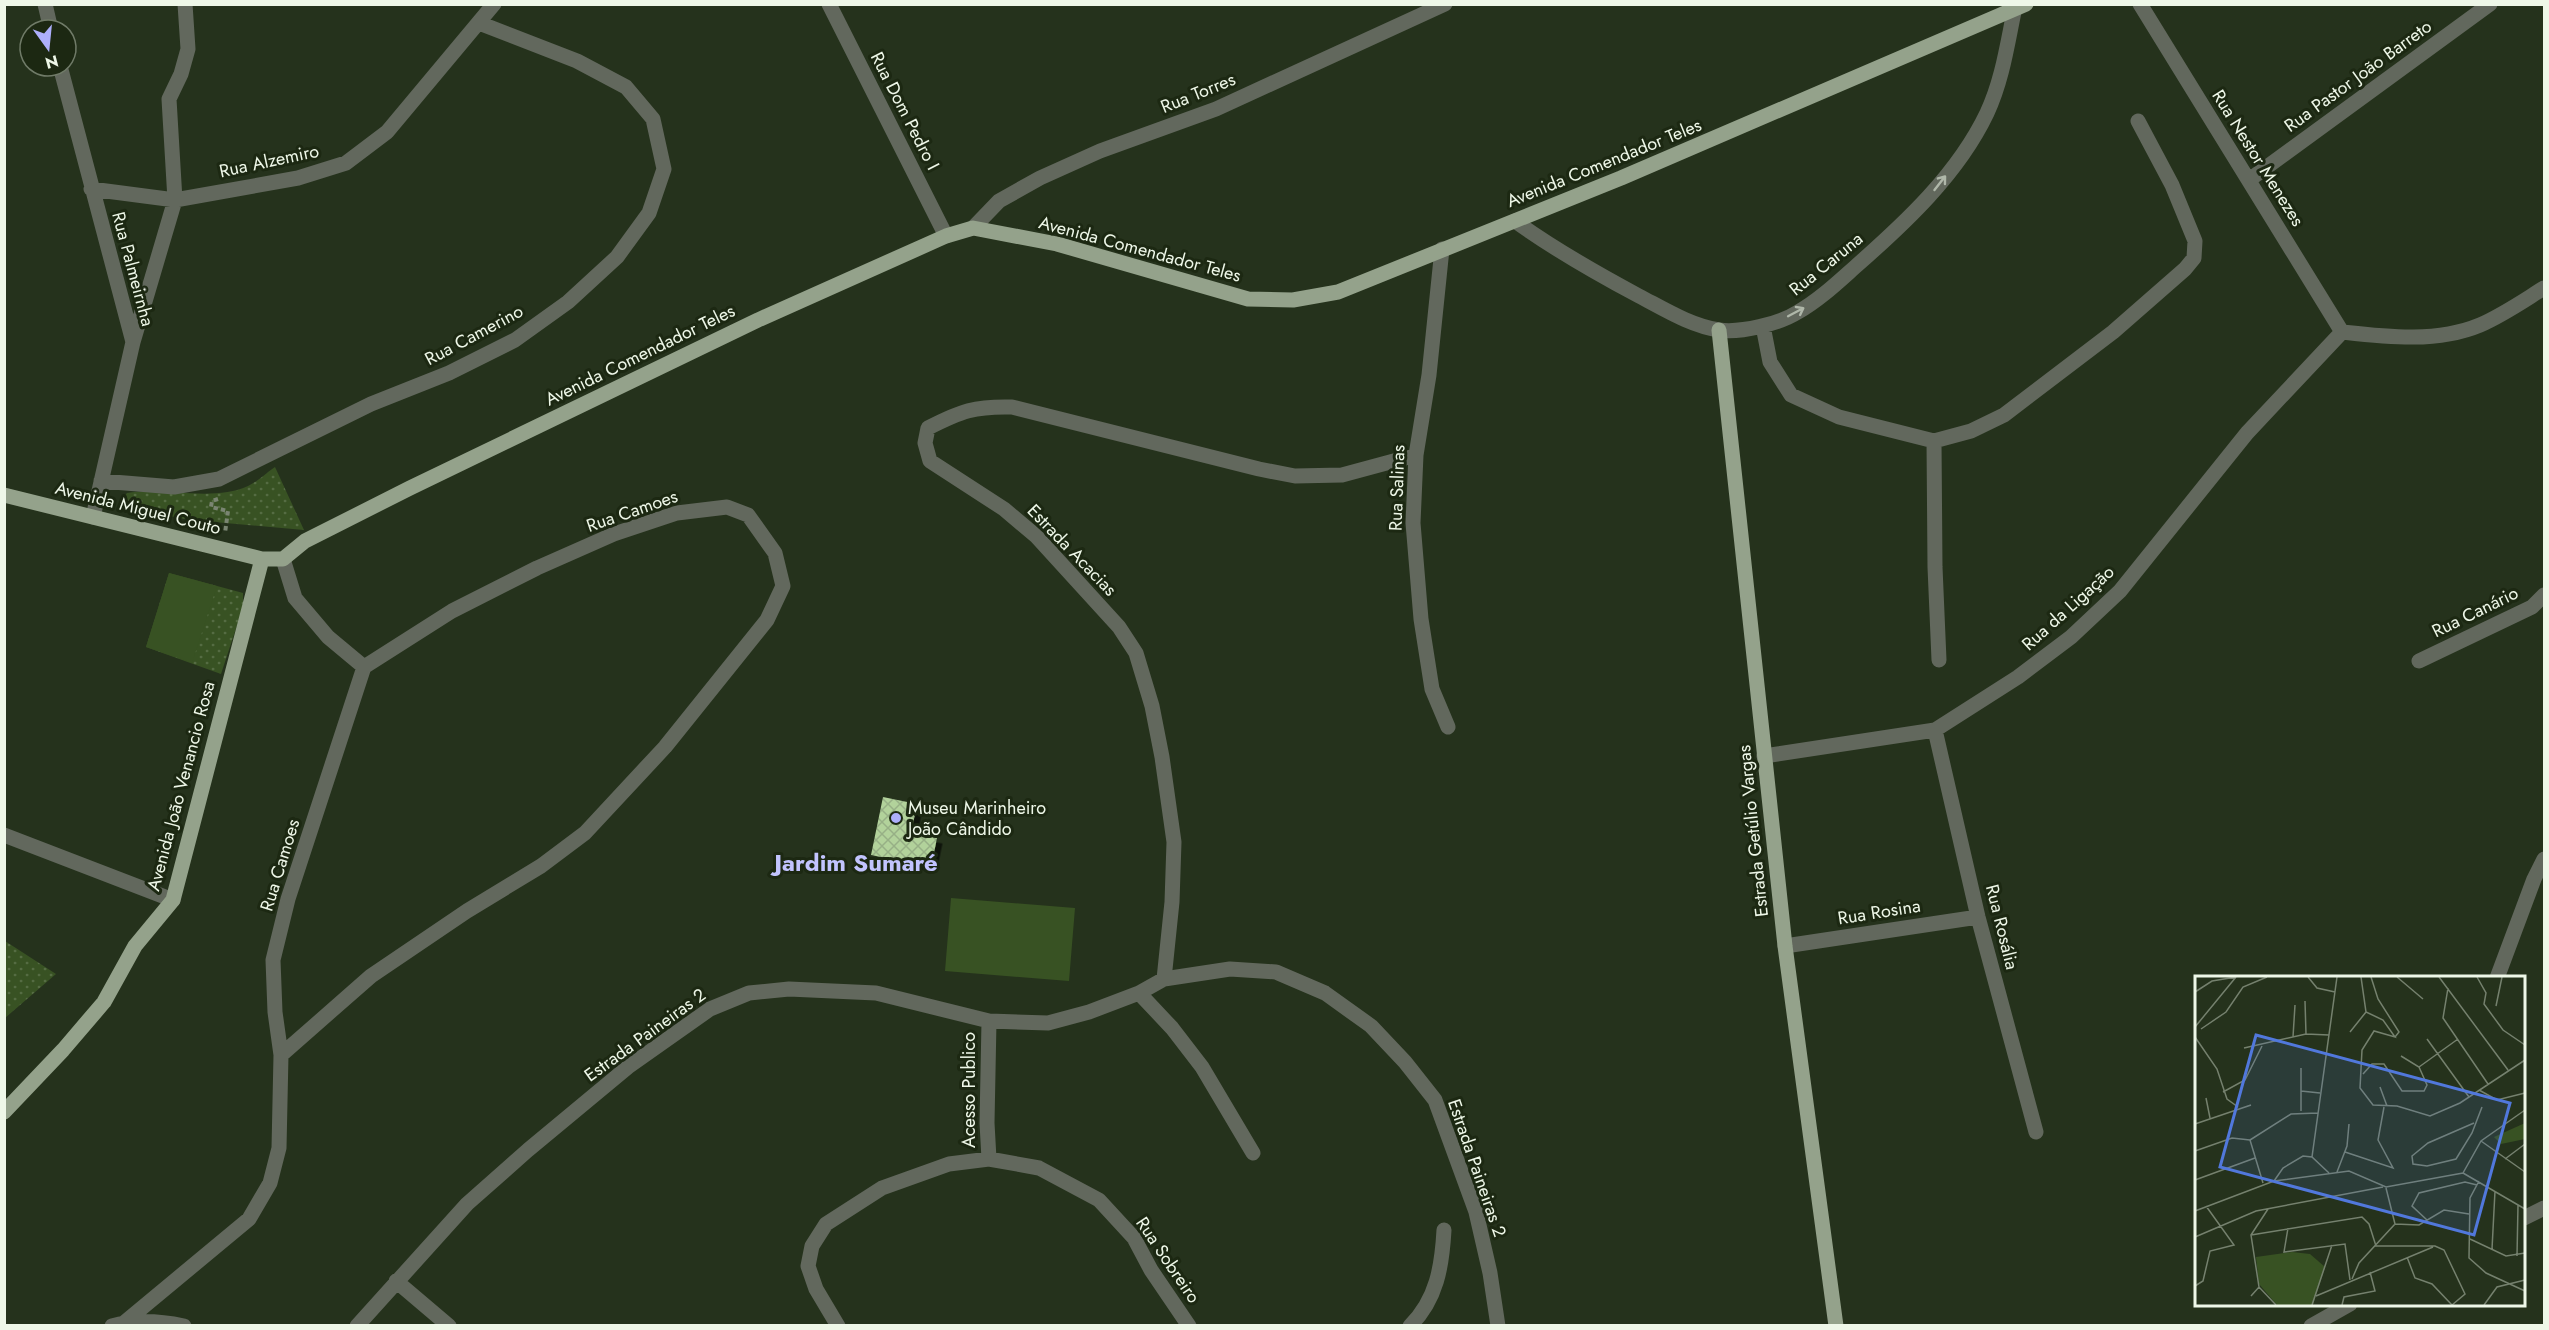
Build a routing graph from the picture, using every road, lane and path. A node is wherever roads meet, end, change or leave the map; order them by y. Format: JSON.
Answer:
{"nodes":[{"id":1,"x":185,"y":4,"type":"edge"},
{"id":2,"x":494,"y":4,"type":"edge"},
{"id":3,"x":829,"y":4,"type":"edge"},
{"id":4,"x":1445,"y":4,"type":"edge"},
{"id":5,"x":2140,"y":4,"type":"edge"},
{"id":6,"x":2490,"y":4,"type":"edge"},
{"id":7,"x":2020,"y":8,"type":"edge"},
{"id":8,"x":479,"y":23,"type":"junction"},
{"id":9,"x":63,"y":78,"type":"edge"},
{"id":10,"x":2138,"y":121,"type":"dead end"},
{"id":11,"x":2249,"y":180,"type":"junction"},
{"id":12,"x":91,"y":189,"type":"junction"},
{"id":13,"x":175,"y":200,"type":"junction"},
{"id":14,"x":1515,"y":221,"type":"junction"},
{"id":15,"x":972,"y":228,"type":"junction"},
{"id":16,"x":946,"y":236,"type":"junction"},
{"id":17,"x":1442,"y":249,"type":"junction"},
{"id":18,"x":2544,"y":288,"type":"edge"},
{"id":19,"x":1763,"y":326,"type":"junction"},
{"id":20,"x":1719,"y":330,"type":"junction"},
{"id":21,"x":2342,"y":332,"type":"junction"},
{"id":22,"x":133,"y":342,"type":"junction"},
{"id":23,"x":1934,"y":441,"type":"junction"},
{"id":24,"x":1416,"y":455,"type":"junction"},
{"id":25,"x":219,"y":479,"type":"junction"},
{"id":26,"x":101,"y":481,"type":"junction"},
{"id":27,"x":4,"y":495,"type":"edge"},
{"id":28,"x":93,"y":518,"type":"junction"},
{"id":29,"x":224,"y":549,"type":"junction"},
{"id":30,"x":262,"y":559,"type":"junction"},
{"id":31,"x":283,"y":559,"type":"junction"},
{"id":32,"x":2544,"y":595,"type":"edge"},
{"id":33,"x":2538,"y":608,"type":"edge"},
{"id":34,"x":1940,"y":660,"type":"dead end"},
{"id":35,"x":2419,"y":661,"type":"dead end"},
{"id":36,"x":364,"y":667,"type":"junction"},
{"id":37,"x":1448,"y":727,"type":"dead end"},
{"id":38,"x":1935,"y":730,"type":"junction"},
{"id":39,"x":1764,"y":756,"type":"junction"},
{"id":40,"x":4,"y":835,"type":"edge"},
{"id":41,"x":2544,"y":859,"type":"edge"},
{"id":42,"x":173,"y":900,"type":"junction"},
{"id":43,"x":1978,"y":917,"type":"junction"},
{"id":44,"x":1785,"y":946,"type":"junction"},
{"id":45,"x":2498,"y":976,"type":"edge"},
{"id":46,"x":1164,"y":980,"type":"junction"},
{"id":47,"x":1139,"y":993,"type":"junction"},
{"id":48,"x":989,"y":1021,"type":"junction"},
{"id":49,"x":281,"y":1054,"type":"junction"},
{"id":50,"x":4,"y":1112,"type":"edge"},
{"id":51,"x":2036,"y":1132,"type":"dead end"},
{"id":52,"x":1252,"y":1153,"type":"dead end"},
{"id":53,"x":989,"y":1159,"type":"junction"},
{"id":54,"x":2544,"y":1208,"type":"edge"},
{"id":55,"x":2525,"y":1217,"type":"edge"},
{"id":56,"x":1444,"y":1230,"type":"dead end"},
{"id":57,"x":396,"y":1281,"type":"junction"},
{"id":58,"x":2348,"y":1306,"type":"edge"},
{"id":59,"x":118,"y":1324,"type":"edge"},
{"id":60,"x":184,"y":1326,"type":"edge"},
{"id":61,"x":357,"y":1326,"type":"edge"},
{"id":62,"x":449,"y":1326,"type":"edge"},
{"id":63,"x":838,"y":1326,"type":"edge"},
{"id":64,"x":1189,"y":1326,"type":"edge"},
{"id":65,"x":1410,"y":1326,"type":"edge"},
{"id":66,"x":1498,"y":1326,"type":"edge"},
{"id":67,"x":1836,"y":1326,"type":"edge"},
{"id":68,"x":2311,"y":1326,"type":"edge"}],
"edges":[{"from":1,"to":13,"type":"street"},
{"from":2,"to":8,"type":"street","name":"Rua Alzemiro"},
{"from":3,"to":16,"type":"street","name":"Rua Dom Pedro I"},
{"from":4,"to":15,"type":"street","name":"Rua Torres"},
{"from":5,"to":11,"type":"street","name":"Rua Nestor Menezes"},
{"from":6,"to":11,"type":"street","name":"Rua Pastor João Barreto"},
{"from":7,"to":14,"type":"main road","name":"Avenida Comendador Teles"},
{"from":19,"to":7,"type":"street","name":"Rua Caruna","one_way":true},
{"from":8,"to":13,"type":"street","name":"Rua Alzemiro"},
{"from":8,"to":25,"type":"street","name":"Rua Camerino"},
{"from":9,"to":12,"type":"street","name":"Rua Palmeirnha"},
{"from":10,"to":23,"type":"street"},
{"from":11,"to":21,"type":"street","name":"Rua Nestor Menezes"},
{"from":12,"to":13,"type":"street","name":"Rua Alzemiro"},
{"from":12,"to":22,"type":"street","name":"Rua Palmeirnha"},
{"from":13,"to":22,"type":"street"},
{"from":14,"to":17,"type":"main road","name":"Avenida Comendador Teles"},
{"from":14,"to":20,"type":"street","name":"Rua Caruna"},
{"from":15,"to":16,"type":"main road","name":"Avenida Comendador Teles"},
{"from":15,"to":17,"type":"main road","name":"Avenida Comendador Teles"},
{"from":16,"to":31,"type":"main road","name":"Avenida Comendador Teles"},
{"from":17,"to":24,"type":"street","name":"Rua Salinas"},
{"from":18,"to":21,"type":"street"},
{"from":19,"to":20,"type":"street","name":"Rua Caruna"},
{"from":19,"to":23,"type":"street"},
{"from":20,"to":39,"type":"main road","name":"Estrada Getúlio Vargas"},
{"from":21,"to":38,"type":"street","name":"Rua da Ligação"},
{"from":22,"to":26,"type":"street","name":"Rua Palmeirnha"},
{"from":23,"to":34,"type":"street"},
{"from":24,"to":37,"type":"street","name":"Rua Salinas"},
{"from":24,"to":46,"type":"street","name":"Estrada Acacias"},
{"from":25,"to":26,"type":"street","name":"Rua Camerino"},
{"from":25,"to":29,"type":"path"},
{"from":26,"to":28,"type":"street","name":"Rua Palmeirnha"},
{"from":27,"to":28,"type":"main road","name":"Avenida Miguel Couto"},
{"from":28,"to":29,"type":"main road","name":"Avenida Miguel Couto"},
{"from":29,"to":30,"type":"main road","name":"Avenida Miguel Couto"},
{"from":30,"to":31,"type":"main road"},
{"from":30,"to":42,"type":"main road","name":"Avenida João Venancio Rosa"},
{"from":31,"to":36,"type":"street"},
{"from":32,"to":33,"type":"street","name":"Rua Canário"},
{"from":33,"to":35,"type":"street","name":"Rua Canário"},
{"from":36,"to":49,"type":"street","name":"Rua Camoes"},
{"from":36,"to":49,"type":"street","name":"Rua Camoes"},
{"from":38,"to":39,"type":"street","name":"Rua da Ligação"},
{"from":38,"to":43,"type":"street","name":"Rua Rosália"},
{"from":39,"to":44,"type":"main road","name":"Estrada Getúlio Vargas"},
{"from":40,"to":42,"type":"street"},
{"from":41,"to":45,"type":"street"},
{"from":42,"to":50,"type":"main road","name":"Avenida João Venancio Rosa"},
{"from":43,"to":44,"type":"street","name":"Rua Rosina"},
{"from":43,"to":51,"type":"street","name":"Rua Rosália"},
{"from":44,"to":67,"type":"main road","name":"Estrada Getúlio Vargas"},
{"from":46,"to":47,"type":"street","name":"Estrada Paineiras 2"},
{"from":46,"to":66,"type":"street","name":"Estrada Paineiras 2"},
{"from":47,"to":48,"type":"street","name":"Estrada Paineiras 2"},
{"from":47,"to":52,"type":"street"},
{"from":48,"to":53,"type":"street","name":"Acesso Publico"},
{"from":48,"to":57,"type":"street","name":"Estrada Paineiras 2"},
{"from":49,"to":59,"type":"street","name":"Rua Camoes"},
{"from":53,"to":63,"type":"street","name":"Rua Sobreiro"},
{"from":53,"to":64,"type":"street","name":"Rua Sobreiro"},
{"from":54,"to":55,"type":"street"},
{"from":56,"to":65,"type":"street"},
{"from":57,"to":61,"type":"street","name":"Estrada Paineiras 2"},
{"from":57,"to":62,"type":"street"},
{"from":58,"to":68,"type":"street"},
{"from":59,"to":60,"type":"street"}]}
